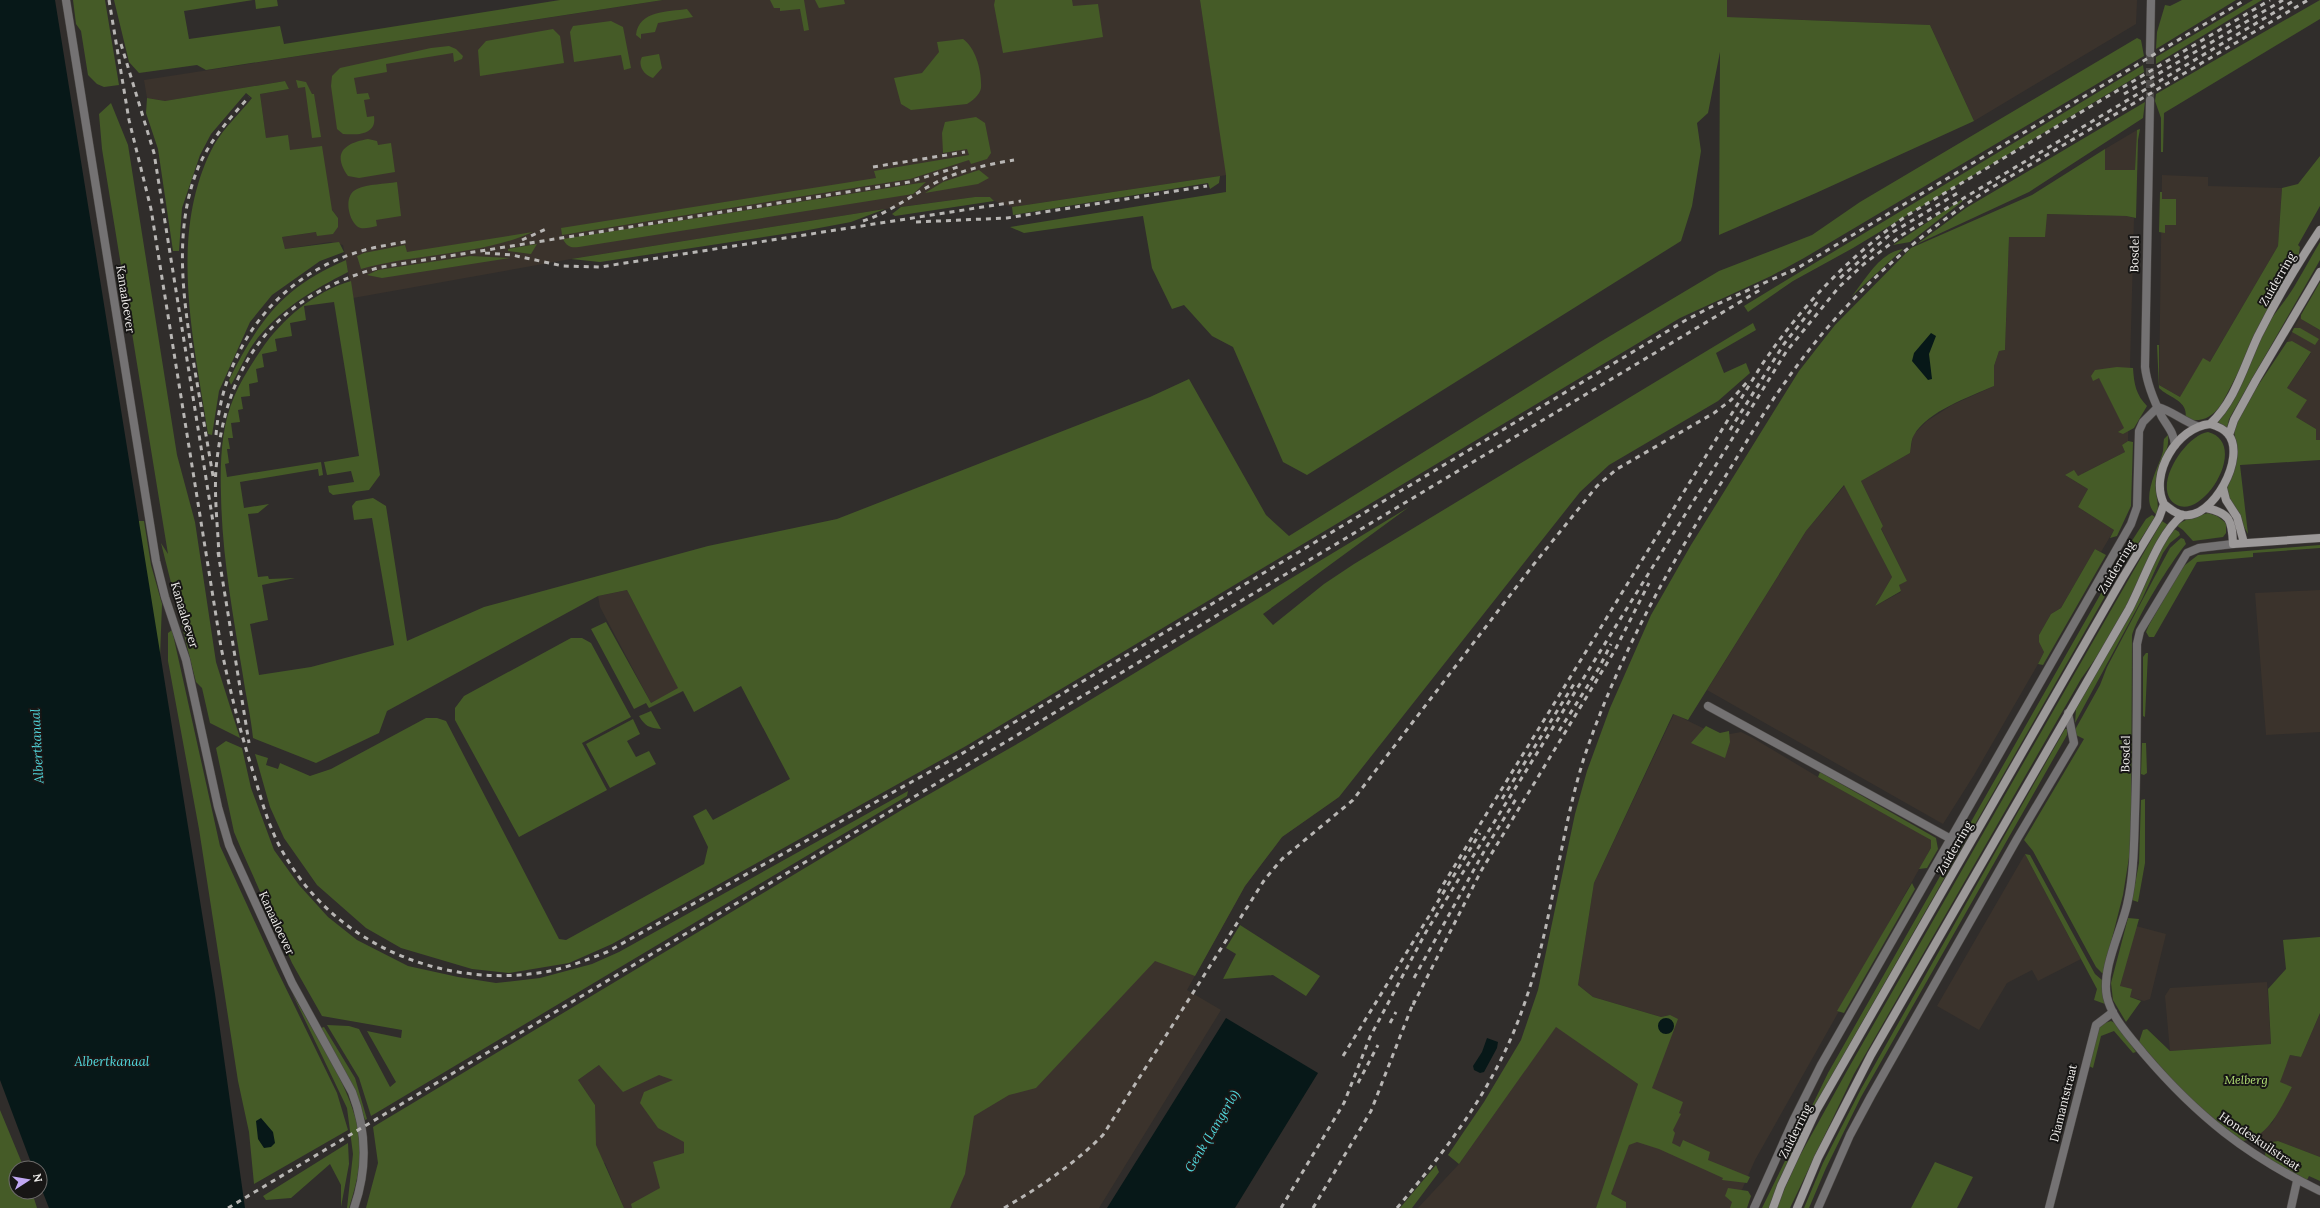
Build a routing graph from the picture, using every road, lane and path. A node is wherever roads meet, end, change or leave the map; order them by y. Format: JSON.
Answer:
{"nodes":[{"id":1,"x":66,"y":0,"type":"edge"},
{"id":2,"x":2151,"y":0,"type":"edge"},
{"id":3,"x":2150,"y":53,"type":"tunnel mouth"},
{"id":4,"x":2150,"y":100,"type":"tunnel mouth"},
{"id":5,"x":2320,"y":230,"type":"edge"},
{"id":6,"x":2320,"y":272,"type":"edge"},
{"id":7,"x":2158,"y":407,"type":"junction"},
{"id":8,"x":2210,"y":424,"type":"junction"},
{"id":9,"x":2197,"y":426,"type":"junction"},
{"id":10,"x":2229,"y":435,"type":"junction"},
{"id":11,"x":2175,"y":445,"type":"junction"},
{"id":12,"x":2223,"y":488,"type":"junction"},
{"id":13,"x":2164,"y":504,"type":"junction"},
{"id":14,"x":2206,"y":508,"type":"junction"},
{"id":15,"x":2182,"y":515,"type":"junction"},
{"id":16,"x":2320,"y":538,"type":"edge"},
{"id":17,"x":2232,"y":544,"type":"junction"},
{"id":18,"x":2244,"y":544,"type":"junction"},
{"id":19,"x":1708,"y":706,"type":"dead end"},
{"id":20,"x":2068,"y":713,"type":"junction"},
{"id":21,"x":1951,"y":839,"type":"junction"},
{"id":22,"x":2113,"y":1012,"type":"junction"},
{"id":23,"x":2297,"y":1181,"type":"junction"},
{"id":24,"x":2320,"y":1191,"type":"edge"},
{"id":25,"x":354,"y":1208,"type":"edge"},
{"id":26,"x":1754,"y":1208,"type":"edge"},
{"id":27,"x":1774,"y":1208,"type":"edge"},
{"id":28,"x":1797,"y":1208,"type":"edge"},
{"id":29,"x":1818,"y":1208,"type":"edge"},
{"id":30,"x":2049,"y":1208,"type":"edge"},
{"id":31,"x":2291,"y":1208,"type":"edge"}],
"edges":[{"from":1,"to":25,"type":"street","name":"Kanaaloever"},
{"from":2,"to":3,"type":"street"},
{"from":4,"to":7,"type":"street","name":"Bosdel"},
{"from":5,"to":8,"type":"main road","name":"Zuiderring"},
{"from":6,"to":10,"type":"main road"},
{"from":7,"to":9,"type":"street"},
{"from":7,"to":11,"type":"street","name":"Bosdel"},
{"from":7,"to":21,"type":"street","name":"Zuiderring"},
{"from":8,"to":9,"type":"main road"},
{"from":8,"to":10,"type":"main road"},
{"from":9,"to":11,"type":"main road"},
{"from":10,"to":12,"type":"main road"},
{"from":11,"to":13,"type":"main road"},
{"from":12,"to":14,"type":"main road"},
{"from":12,"to":18,"type":"main road"},
{"from":13,"to":15,"type":"main road"},
{"from":13,"to":27,"type":"main road","name":"Zuiderring"},
{"from":14,"to":15,"type":"main road"},
{"from":14,"to":17,"type":"main road"},
{"from":15,"to":20,"type":"main road"},
{"from":16,"to":18,"type":"main road","name":"Bosdel"},
{"from":17,"to":18,"type":"main road","name":"Bosdel"},
{"from":17,"to":22,"type":"street","name":"Bosdel"},
{"from":19,"to":21,"type":"street","name":"Zuiderring"},
{"from":20,"to":28,"type":"main road"},
{"from":20,"to":29,"type":"street"},
{"from":21,"to":26,"type":"street","name":"Zuiderring"},
{"from":22,"to":23,"type":"street","name":"Hondeskuilstraat"},
{"from":22,"to":30,"type":"street","name":"Diamantstraat"},
{"from":23,"to":24,"type":"street","name":"Hondeskuilstraat"},
{"from":23,"to":31,"type":"street"}]}
